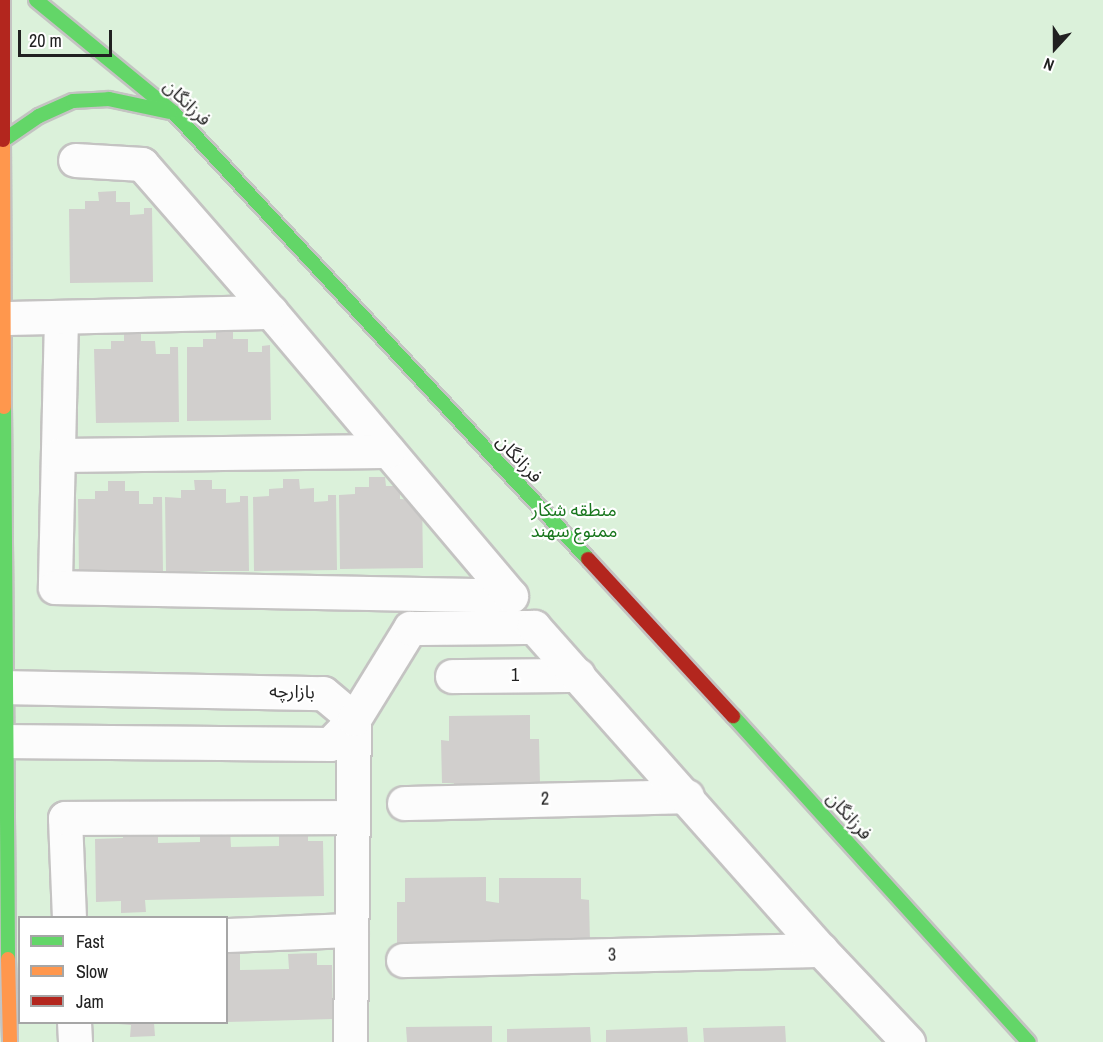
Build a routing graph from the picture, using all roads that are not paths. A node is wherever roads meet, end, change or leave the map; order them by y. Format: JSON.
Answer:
{"nodes":[{"id":1,"x":3,"y":0,"type":"edge"},
{"id":2,"x":36,"y":0,"type":"edge"},
{"id":3,"x":174,"y":113,"type":"junction"},
{"id":4,"x":0,"y":142,"type":"edge"},
{"id":5,"x":75,"y":160,"type":"dead end"},
{"id":6,"x":270,"y":312,"type":"junction"},
{"id":7,"x":61,"y":317,"type":"junction"},
{"id":8,"x":4,"y":318,"type":"junction"},
{"id":9,"x":388,"y":450,"type":"junction"},
{"id":10,"x":58,"y":455,"type":"junction"},
{"id":11,"x":578,"y":675,"type":"junction"},
{"id":12,"x":452,"y":676,"type":"dead end"},
{"id":13,"x":2,"y":687,"type":"edge"},
{"id":14,"x":354,"y":719,"type":"junction"},
{"id":15,"x":2,"y":741,"type":"edge"},
{"id":16,"x":687,"y":796,"type":"junction"},
{"id":17,"x":404,"y":803,"type":"dead end"},
{"id":18,"x":352,"y":816,"type":"junction"},
{"id":19,"x":69,"y":916,"type":"edge"},
{"id":20,"x":351,"y":930,"type":"junction"},
{"id":21,"x":228,"y":935,"type":"edge"},
{"id":22,"x":4,"y":943,"type":"edge"},
{"id":23,"x":821,"y":950,"type":"junction"},
{"id":24,"x":403,"y":960,"type":"dead end"},
{"id":25,"x":74,"y":1024,"type":"edge"},
{"id":26,"x":10,"y":1042,"type":"edge"},
{"id":27,"x":75,"y":1042,"type":"edge"},
{"id":28,"x":350,"y":1042,"type":"edge"},
{"id":29,"x":908,"y":1042,"type":"edge"},
{"id":30,"x":1029,"y":1042,"type":"edge"}],
"edges":[{"from":1,"to":4,"type":"main road"},
{"from":2,"to":3,"type":"main road","name":"فرزانگان"},
{"from":3,"to":4,"type":"main road"},
{"from":3,"to":30,"type":"main road","name":"فرزانگان"},
{"from":4,"to":8,"type":"main road"},
{"from":5,"to":6,"type":"street"},
{"from":6,"to":7,"type":"street"},
{"from":6,"to":9,"type":"street"},
{"from":7,"to":8,"type":"street"},
{"from":7,"to":10,"type":"street"},
{"from":8,"to":13,"type":"main road"},
{"from":9,"to":10,"type":"street"},
{"from":9,"to":10,"type":"street"},
{"from":11,"to":12,"type":"street","name":"1"},
{"from":11,"to":14,"type":"street"},
{"from":11,"to":16,"type":"street"},
{"from":13,"to":14,"type":"street","name":"بازارچه"},
{"from":13,"to":15,"type":"main road"},
{"from":14,"to":15,"type":"street"},
{"from":14,"to":18,"type":"street"},
{"from":15,"to":22,"type":"main road"},
{"from":16,"to":17,"type":"street","name":"2"},
{"from":16,"to":23,"type":"street"},
{"from":18,"to":19,"type":"street"},
{"from":18,"to":20,"type":"street"},
{"from":20,"to":21,"type":"street"},
{"from":20,"to":28,"type":"street"},
{"from":22,"to":26,"type":"main road"},
{"from":23,"to":24,"type":"street","name":"3"},
{"from":23,"to":29,"type":"street"},
{"from":25,"to":27,"type":"street"}]}
